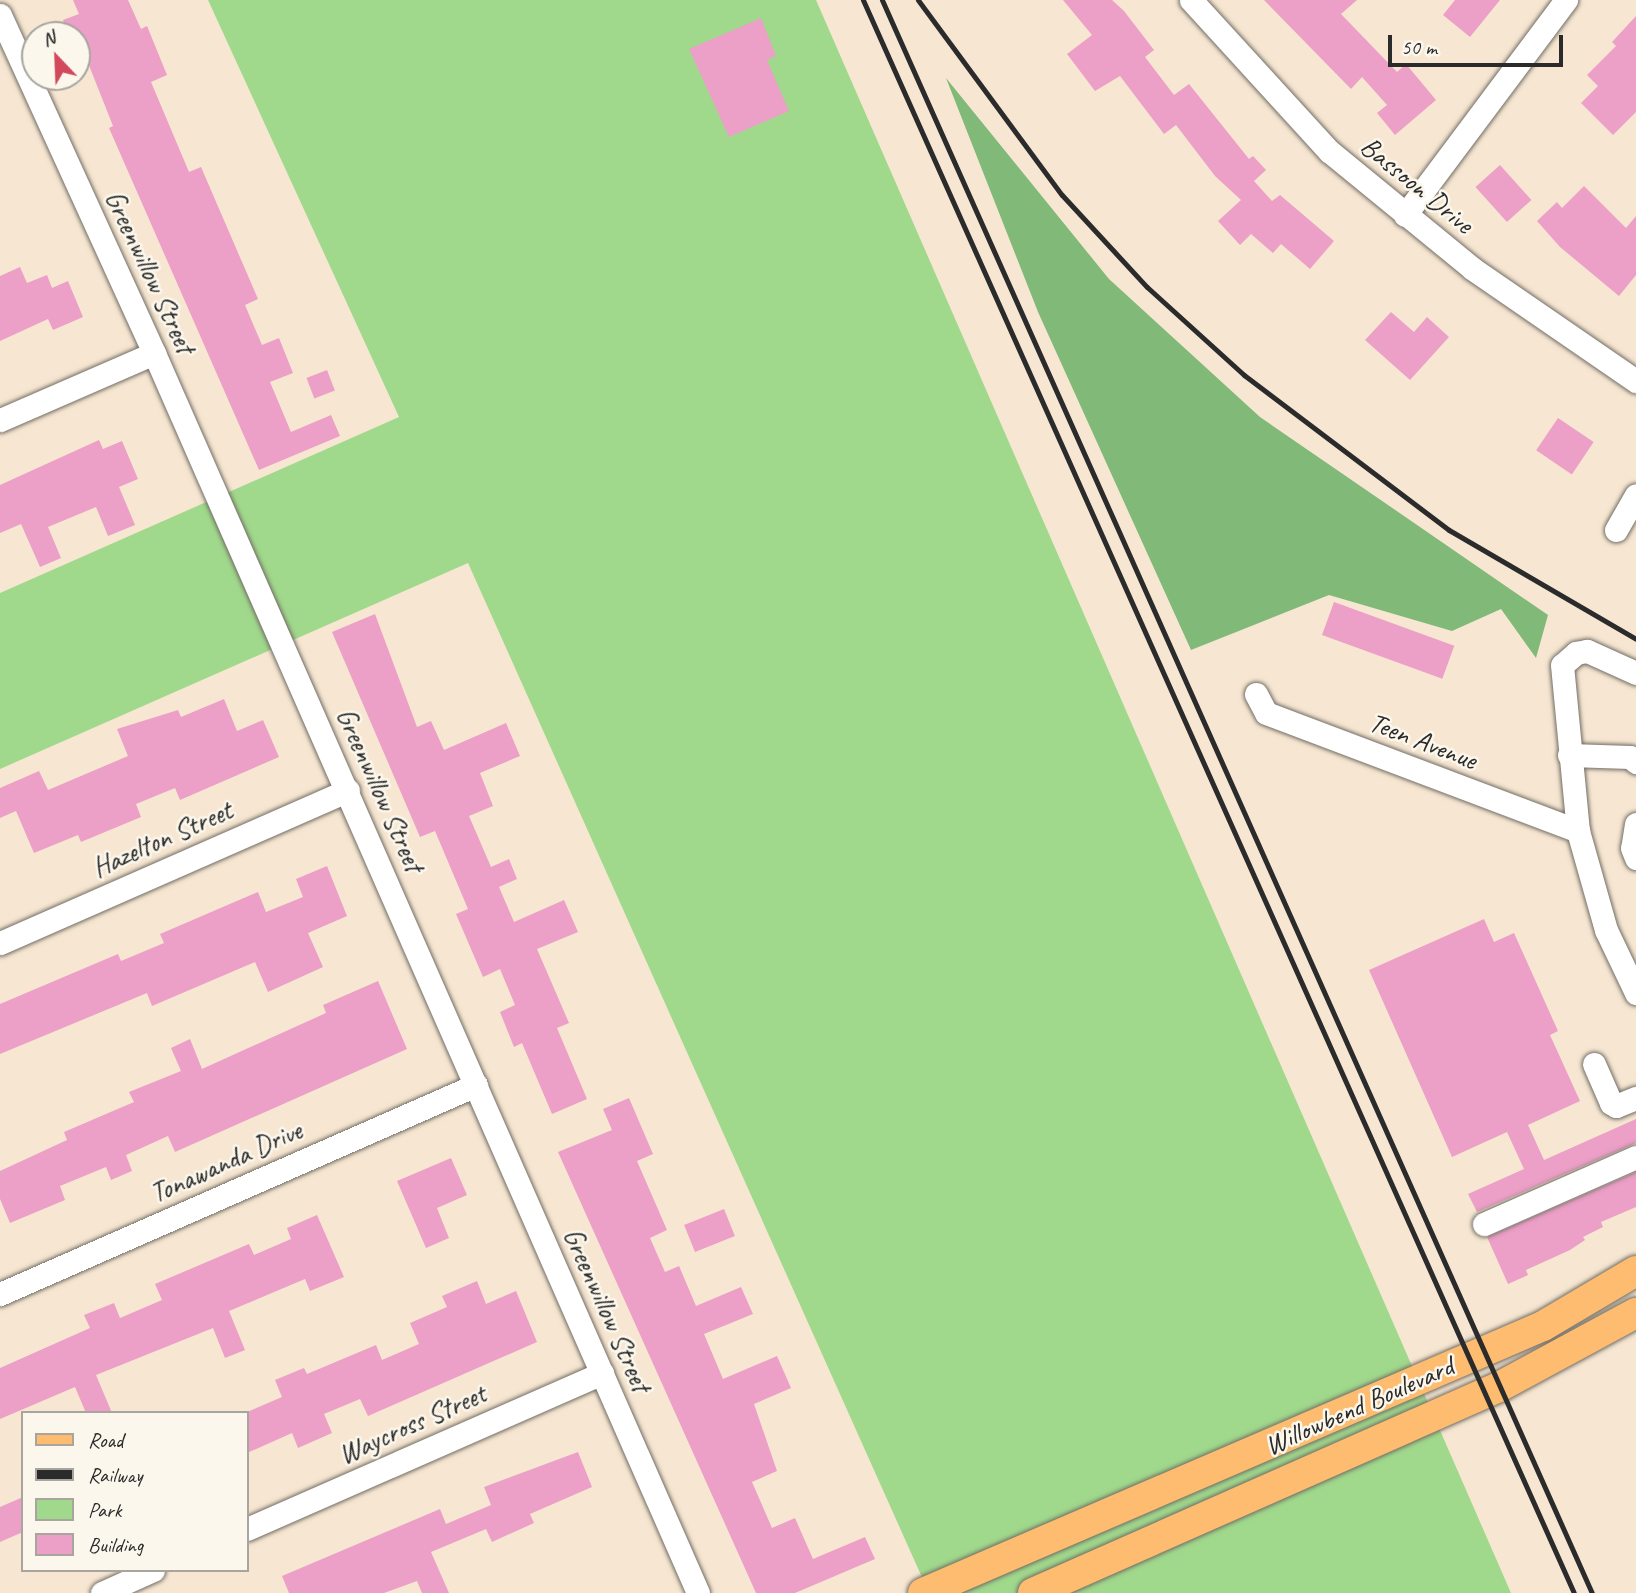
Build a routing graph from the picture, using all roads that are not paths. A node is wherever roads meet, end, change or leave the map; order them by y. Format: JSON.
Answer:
{"nodes":[{"id":1,"x":1191,"y":0,"type":"edge"},
{"id":2,"x":1566,"y":0,"type":"edge"},
{"id":3,"x":0,"y":15,"type":"edge"},
{"id":4,"x":8,"y":57,"type":"edge"},
{"id":5,"x":1405,"y":215,"type":"junction"},
{"id":6,"x":155,"y":352,"type":"junction"},
{"id":7,"x":1636,"y":381,"type":"edge"},
{"id":8,"x":0,"y":420,"type":"edge"},
{"id":9,"x":1636,"y":495,"type":"edge"},
{"id":10,"x":1616,"y":530,"type":"dead end"},
{"id":11,"x":1636,"y":673,"type":"edge"},
{"id":12,"x":1256,"y":694,"type":"dead end"},
{"id":13,"x":1570,"y":755,"type":"junction"},
{"id":14,"x":1636,"y":762,"type":"edge"},
{"id":15,"x":348,"y":790,"type":"junction"},
{"id":16,"x":1636,"y":824,"type":"edge"},
{"id":17,"x":1578,"y":831,"type":"junction"},
{"id":18,"x":1636,"y":858,"type":"edge"},
{"id":19,"x":0,"y":943,"type":"edge"},
{"id":20,"x":1634,"y":984,"type":"edge"},
{"id":21,"x":1594,"y":1064,"type":"dead end"},
{"id":22,"x":476,"y":1085,"type":"junction"},
{"id":23,"x":1636,"y":1098,"type":"edge"},
{"id":24,"x":1636,"y":1157,"type":"edge"},
{"id":25,"x":1484,"y":1224,"type":"dead end"},
{"id":26,"x":1636,"y":1271,"type":"edge"},
{"id":27,"x":0,"y":1294,"type":"edge"},
{"id":28,"x":1636,"y":1313,"type":"edge"},
{"id":29,"x":602,"y":1373,"type":"junction"},
{"id":30,"x":248,"y":1529,"type":"edge"},
{"id":31,"x":1076,"y":1531,"type":"junction"},
{"id":32,"x":1092,"y":1564,"type":"junction"},
{"id":33,"x":149,"y":1572,"type":"edge"},
{"id":34,"x":102,"y":1593,"type":"edge"},
{"id":35,"x":698,"y":1593,"type":"edge"},
{"id":36,"x":923,"y":1593,"type":"edge"},
{"id":37,"x":1033,"y":1593,"type":"edge"}],
"edges":[{"from":1,"to":5,"type":"street","name":"Bassoon Drive"},
{"from":2,"to":5,"type":"street"},
{"from":3,"to":4,"type":"street","name":"Greenwillow Street"},
{"from":4,"to":6,"type":"street","name":"Greenwillow Street"},
{"from":5,"to":7,"type":"street","name":"Bassoon Drive"},
{"from":6,"to":8,"type":"street"},
{"from":6,"to":15,"type":"street","name":"Greenwillow Street"},
{"from":9,"to":10,"type":"street"},
{"from":11,"to":13,"type":"street"},
{"from":12,"to":17,"type":"street","name":"Teen Avenue"},
{"from":13,"to":14,"type":"street"},
{"from":13,"to":17,"type":"street"},
{"from":15,"to":19,"type":"street","name":"Hazelton Street"},
{"from":15,"to":22,"type":"street","name":"Greenwillow Street"},
{"from":16,"to":18,"type":"street"},
{"from":17,"to":20,"type":"street"},
{"from":21,"to":23,"type":"street"},
{"from":22,"to":27,"type":"street","name":"Tonawanda Drive"},
{"from":22,"to":29,"type":"street","name":"Greenwillow Street"},
{"from":24,"to":25,"type":"street"},
{"from":26,"to":31,"type":"main road","name":"Willowbend Boulevard"},
{"from":28,"to":32,"type":"main road","name":"Willowbend Boulevard"},
{"from":29,"to":30,"type":"street","name":"Waycross Street"},
{"from":29,"to":35,"type":"street","name":"Greenwillow Street"},
{"from":31,"to":32,"type":"main road"},
{"from":31,"to":36,"type":"main road","name":"Willowbend Boulevard"},
{"from":32,"to":37,"type":"main road","name":"Willowbend Boulevard"},
{"from":33,"to":34,"type":"street"}]}
